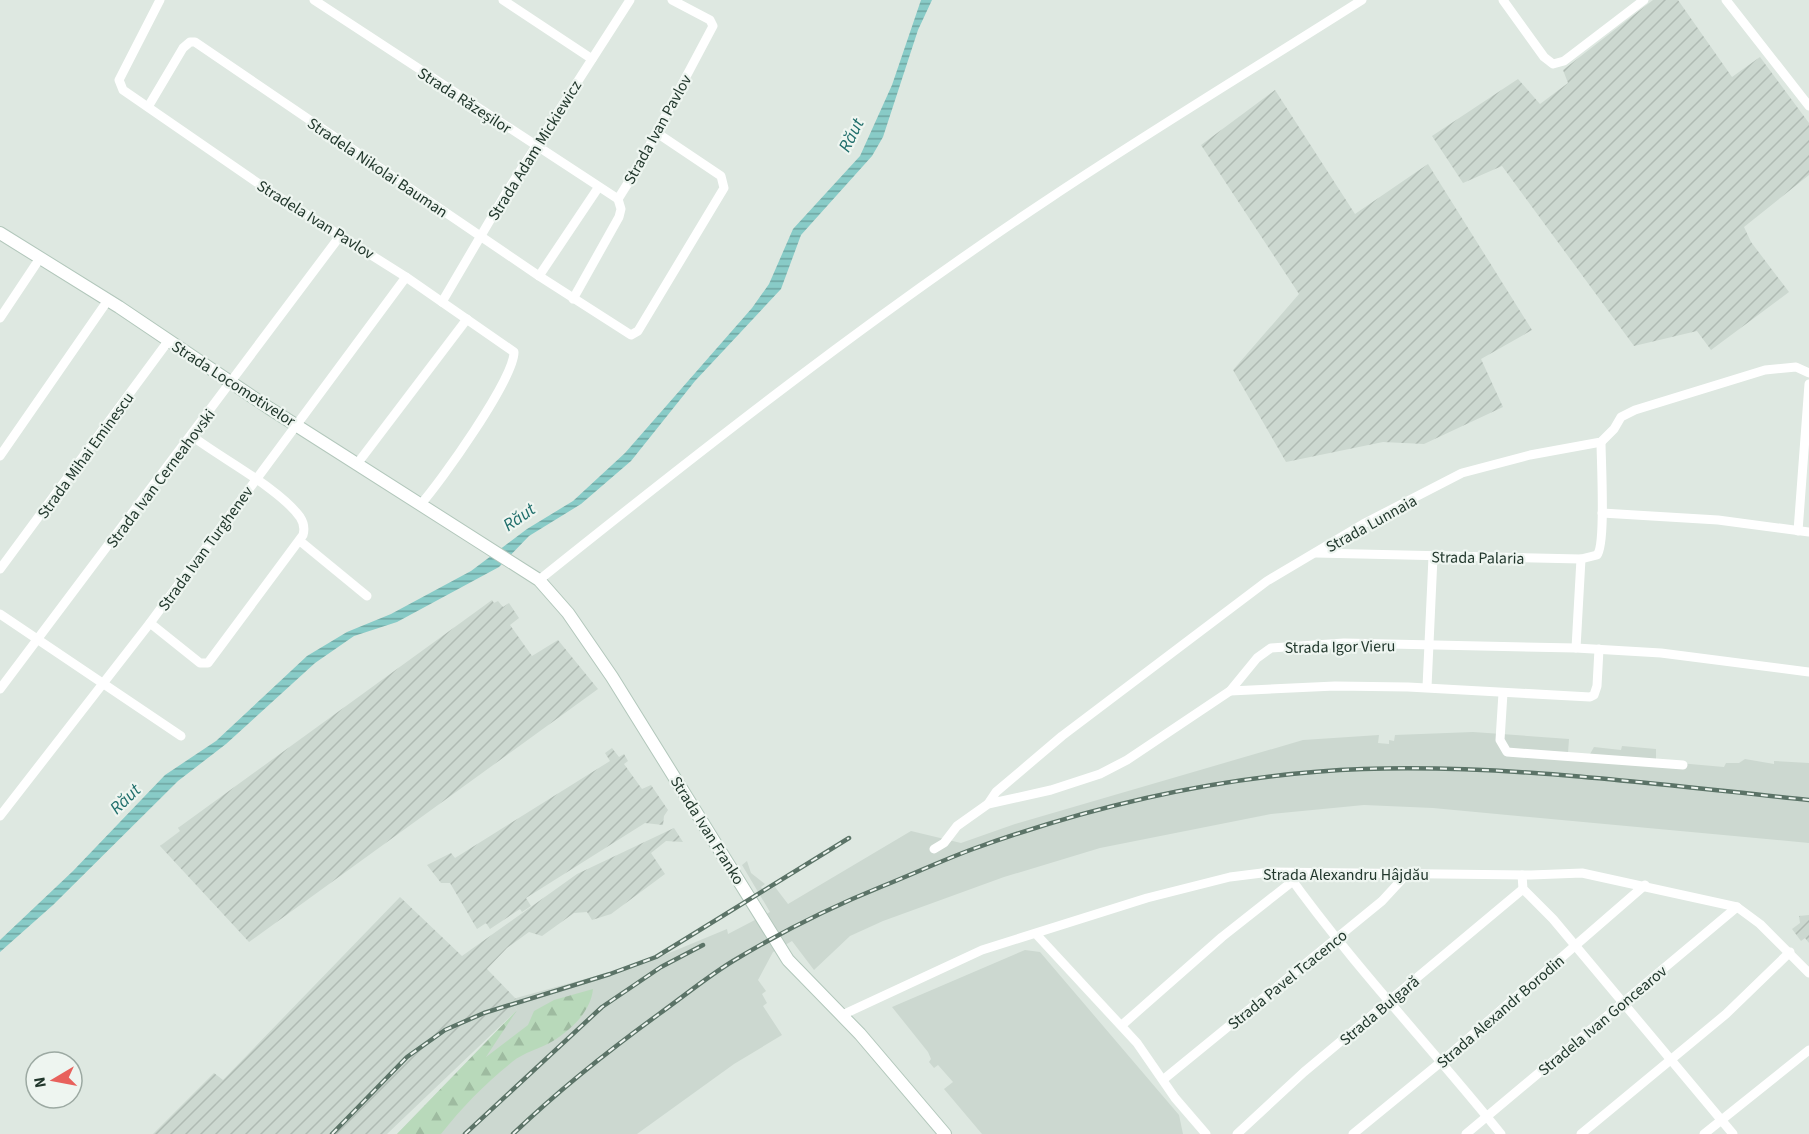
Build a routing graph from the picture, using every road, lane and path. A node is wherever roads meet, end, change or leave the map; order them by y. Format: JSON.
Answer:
{"nodes":[{"id":1,"x":160,"y":0,"type":"edge"},
{"id":2,"x":314,"y":0,"type":"edge"},
{"id":3,"x":503,"y":0,"type":"edge"},
{"id":4,"x":630,"y":0,"type":"edge"},
{"id":5,"x":672,"y":0,"type":"edge"},
{"id":6,"x":1362,"y":0,"type":"edge"},
{"id":7,"x":1503,"y":0,"type":"edge"},
{"id":8,"x":1644,"y":0,"type":"edge"},
{"id":9,"x":1726,"y":0,"type":"edge"},
{"id":10,"x":592,"y":59,"type":"junction"},
{"id":11,"x":1809,"y":106,"type":"edge"},
{"id":12,"x":148,"y":107,"type":"junction"},
{"id":13,"x":657,"y":133,"type":"junction"},
{"id":14,"x":536,"y":147,"type":"junction"},
{"id":15,"x":598,"y":188,"type":"junction"},
{"id":16,"x":618,"y":199,"type":"junction"},
{"id":17,"x":0,"y":233,"type":"edge"},
{"id":18,"x":340,"y":236,"type":"junction"},
{"id":19,"x":480,"y":236,"type":"junction"},
{"id":20,"x":40,"y":258,"type":"junction"},
{"id":21,"x":539,"y":276,"type":"junction"},
{"id":22,"x":406,"y":277,"type":"junction"},
{"id":23,"x":573,"y":298,"type":"junction"},
{"id":24,"x":108,"y":300,"type":"junction"},
{"id":25,"x":442,"y":302,"type":"junction"},
{"id":26,"x":0,"y":318,"type":"edge"},
{"id":27,"x":467,"y":319,"type":"junction"},
{"id":28,"x":169,"y":340,"type":"junction"},
{"id":29,"x":1809,"y":373,"type":"edge"},
{"id":30,"x":231,"y":382,"type":"junction"},
{"id":31,"x":1809,"y":384,"type":"edge"},
{"id":32,"x":295,"y":424,"type":"junction"},
{"id":33,"x":192,"y":436,"type":"junction"},
{"id":34,"x":1601,"y":442,"type":"junction"},
{"id":35,"x":0,"y":456,"type":"edge"},
{"id":36,"x":357,"y":464,"type":"junction"},
{"id":37,"x":254,"y":479,"type":"junction"},
{"id":38,"x":420,"y":505,"type":"junction"},
{"id":39,"x":1602,"y":513,"type":"junction"},
{"id":40,"x":1798,"y":531,"type":"junction"},
{"id":41,"x":1809,"y":532,"type":"edge"},
{"id":42,"x":466,"y":535,"type":"joint"},
{"id":43,"x":300,"y":541,"type":"junction"},
{"id":44,"x":1316,"y":553,"type":"junction"},
{"id":45,"x":1433,"y":557,"type":"junction"},
{"id":46,"x":1581,"y":559,"type":"junction"},
{"id":47,"x":0,"y":569,"type":"edge"},
{"id":48,"x":539,"y":580,"type":"junction"},
{"id":49,"x":367,"y":596,"type":"dead end"},
{"id":50,"x":0,"y":614,"type":"edge"},
{"id":51,"x":150,"y":623,"type":"junction"},
{"id":52,"x":39,"y":639,"type":"junction"},
{"id":53,"x":1430,"y":645,"type":"junction"},
{"id":54,"x":1576,"y":648,"type":"junction"},
{"id":55,"x":1599,"y":649,"type":"junction"},
{"id":56,"x":1809,"y":672,"type":"edge"},
{"id":57,"x":104,"y":682,"type":"junction"},
{"id":58,"x":1427,"y":687,"type":"junction"},
{"id":59,"x":0,"y":689,"type":"edge"},
{"id":60,"x":1230,"y":691,"type":"junction"},
{"id":61,"x":1503,"y":693,"type":"junction"},
{"id":62,"x":181,"y":736,"type":"dead end"},
{"id":63,"x":1683,"y":765,"type":"dead end"},
{"id":64,"x":988,"y":804,"type":"junction"},
{"id":65,"x":0,"y":816,"type":"edge"},
{"id":66,"x":934,"y":849,"type":"dead end"},
{"id":67,"x":1287,"y":873,"type":"junction"},
{"id":68,"x":1406,"y":874,"type":"junction"},
{"id":69,"x":1522,"y":875,"type":"junction"},
{"id":70,"x":1293,"y":881,"type":"junction"},
{"id":71,"x":1645,"y":885,"type":"junction"},
{"id":72,"x":1523,"y":889,"type":"junction"},
{"id":73,"x":1737,"y":907,"type":"junction"},
{"id":74,"x":1036,"y":934,"type":"junction"},
{"id":75,"x":1337,"y":938,"type":"junction"},
{"id":76,"x":1575,"y":947,"type":"junction"},
{"id":77,"x":1790,"y":952,"type":"junction"},
{"id":78,"x":1809,"y":973,"type":"edge"},
{"id":79,"x":1389,"y":1001,"type":"junction"},
{"id":80,"x":1623,"y":1002,"type":"junction"},
{"id":81,"x":842,"y":1015,"type":"junction"},
{"id":82,"x":1122,"y":1025,"type":"junction"},
{"id":83,"x":1809,"y":1050,"type":"edge"},
{"id":84,"x":1671,"y":1061,"type":"junction"},
{"id":85,"x":1441,"y":1062,"type":"junction"},
{"id":86,"x":1164,"y":1079,"type":"junction"},
{"id":87,"x":1487,"y":1117,"type":"junction"},
{"id":88,"x":1721,"y":1120,"type":"junction"},
{"id":89,"x":945,"y":1134,"type":"edge"},
{"id":90,"x":1206,"y":1134,"type":"edge"},
{"id":91,"x":1237,"y":1134,"type":"edge"},
{"id":92,"x":1353,"y":1134,"type":"edge"},
{"id":93,"x":1466,"y":1134,"type":"edge"},
{"id":94,"x":1501,"y":1134,"type":"edge"},
{"id":95,"x":1581,"y":1134,"type":"edge"},
{"id":96,"x":1704,"y":1134,"type":"edge"},
{"id":97,"x":1733,"y":1134,"type":"edge"}],
"edges":[{"from":1,"to":12,"type":"street","name":"Stradela Ivan Pavlov"},
{"from":2,"to":14,"type":"street","name":"Strada Răzeșilor"},
{"from":3,"to":10,"type":"street"},
{"from":4,"to":10,"type":"street","name":"Strada Adam Mickiewicz"},
{"from":5,"to":13,"type":"street","name":"Strada Ivan Pavlov"},
{"from":6,"to":48,"type":"street"},
{"from":7,"to":8,"type":"street"},
{"from":9,"to":11,"type":"street"},
{"from":10,"to":14,"type":"street","name":"Strada Adam Mickiewicz"},
{"from":12,"to":18,"type":"street","name":"Stradela Ivan Pavlov"},
{"from":12,"to":19,"type":"street","name":"Stradela Nikolai Bauman"},
{"from":13,"to":16,"type":"street","name":"Strada Ivan Pavlov"},
{"from":13,"to":23,"type":"street","name":"Stradela Nikolai Bauman"},
{"from":14,"to":15,"type":"street","name":"Strada Răzeșilor"},
{"from":14,"to":19,"type":"street","name":"Strada Adam Mickiewicz"},
{"from":15,"to":16,"type":"street","name":"Strada Răzeșilor"},
{"from":15,"to":21,"type":"street","name":"Strada Ivan Pavlov"},
{"from":16,"to":23,"type":"street","name":"Strada Ivan Pavlov"},
{"from":17,"to":20,"type":"main road","name":"Strada Locomotivelor"},
{"from":18,"to":22,"type":"street","name":"Stradela Ivan Pavlov"},
{"from":18,"to":30,"type":"street","name":"Strada Ivan Cerneahovski"},
{"from":19,"to":21,"type":"street","name":"Stradela Nikolai Bauman"},
{"from":19,"to":25,"type":"street","name":"Strada Adam Mickiewicz"},
{"from":20,"to":24,"type":"main road","name":"Strada Locomotivelor"},
{"from":20,"to":26,"type":"street"},
{"from":21,"to":23,"type":"street","name":"Stradela Nikolai Bauman"},
{"from":22,"to":25,"type":"street","name":"Stradela Ivan Pavlov"},
{"from":22,"to":32,"type":"street","name":"Strada Ivan Turghenev"},
{"from":24,"to":28,"type":"main road","name":"Strada Locomotivelor"},
{"from":24,"to":35,"type":"street"},
{"from":25,"to":27,"type":"street","name":"Stradela Ivan Pavlov"},
{"from":27,"to":36,"type":"street"},
{"from":27,"to":38,"type":"street","name":"Stradela Ivan Pavlov"},
{"from":28,"to":30,"type":"main road","name":"Strada Locomotivelor"},
{"from":28,"to":47,"type":"street","name":"Strada Mihai Eminescu"},
{"from":29,"to":34,"type":"street"},
{"from":30,"to":32,"type":"main road","name":"Strada Locomotivelor"},
{"from":30,"to":33,"type":"street","name":"Strada Ivan Cerneahovski"},
{"from":31,"to":40,"type":"street"},
{"from":32,"to":36,"type":"main road","name":"Strada Locomotivelor"},
{"from":32,"to":37,"type":"street","name":"Strada Ivan Turghenev"},
{"from":33,"to":37,"type":"street"},
{"from":33,"to":52,"type":"street","name":"Strada Ivan Cerneahovski"},
{"from":34,"to":39,"type":"street"},
{"from":34,"to":44,"type":"street","name":"Strada Lunnaia"},
{"from":36,"to":38,"type":"main road","name":"Strada Locomotivelor"},
{"from":37,"to":43,"type":"street"},
{"from":37,"to":51,"type":"street","name":"Strada Ivan Turghenev"},
{"from":38,"to":42,"type":"main road","name":"Strada Locomotivelor"},
{"from":39,"to":40,"type":"street"},
{"from":39,"to":46,"type":"street"},
{"from":40,"to":41,"type":"street"},
{"from":42,"to":48,"type":"main road","name":"Strada Ivan Franko"},
{"from":43,"to":49,"type":"street"},
{"from":43,"to":51,"type":"street"},
{"from":44,"to":45,"type":"street","name":"Strada Palaria"},
{"from":44,"to":64,"type":"street","name":"Strada Lunnaia"},
{"from":45,"to":46,"type":"street","name":"Strada Palaria"},
{"from":45,"to":53,"type":"street"},
{"from":46,"to":54,"type":"street"},
{"from":48,"to":81,"type":"main road","name":"Strada Ivan Franko"},
{"from":50,"to":52,"type":"street"},
{"from":51,"to":57,"type":"street","name":"Strada Ivan Turghenev"},
{"from":52,"to":57,"type":"street"},
{"from":52,"to":59,"type":"street","name":"Strada Ivan Cerneahovski"},
{"from":53,"to":54,"type":"street","name":"Strada Igor Vieru"},
{"from":53,"to":58,"type":"street"},
{"from":53,"to":60,"type":"street","name":"Strada Igor Vieru"},
{"from":54,"to":55,"type":"street","name":"Strada Igor Vieru"},
{"from":55,"to":56,"type":"street","name":"Strada Igor Vieru"},
{"from":55,"to":61,"type":"street"},
{"from":57,"to":62,"type":"street"},
{"from":57,"to":65,"type":"street","name":"Strada Ivan Turghenev"},
{"from":58,"to":60,"type":"street"},
{"from":58,"to":61,"type":"street"},
{"from":60,"to":64,"type":"street","name":"Strada Igor Vieru"},
{"from":61,"to":63,"type":"street"},
{"from":64,"to":66,"type":"street","name":"Strada Igor Vieru"},
{"from":67,"to":68,"type":"street","name":"Strada Alexandru Hâjdău"},
{"from":67,"to":70,"type":"street"},
{"from":67,"to":74,"type":"street","name":"Strada Alexandru Hâjdău"},
{"from":68,"to":69,"type":"street","name":"Strada Alexandru Hâjdău"},
{"from":68,"to":75,"type":"street","name":"Strada Pavel Tcacenco"},
{"from":69,"to":71,"type":"street","name":"Strada Alexandru Hâjdău"},
{"from":69,"to":72,"type":"street"},
{"from":70,"to":75,"type":"street"},
{"from":70,"to":82,"type":"street"},
{"from":71,"to":73,"type":"street","name":"Strada Alexandru Hâjdău"},
{"from":71,"to":76,"type":"street","name":"Strada Alexandr Borodin"},
{"from":72,"to":76,"type":"street"},
{"from":72,"to":79,"type":"street","name":"Strada Bulgară"},
{"from":73,"to":77,"type":"street","name":"Strada Alexandru Hâjdău"},
{"from":73,"to":80,"type":"street","name":"Stradela Ivan Goncearov"},
{"from":74,"to":81,"type":"street","name":"Strada Alexandru Hâjdău"},
{"from":74,"to":82,"type":"street"},
{"from":75,"to":79,"type":"street"},
{"from":75,"to":86,"type":"street","name":"Strada Pavel Tcacenco"},
{"from":76,"to":80,"type":"street"},
{"from":76,"to":85,"type":"street","name":"Strada Alexandr Borodin"},
{"from":77,"to":78,"type":"street","name":"Strada Alexandru Hâjdău"},
{"from":77,"to":84,"type":"street"},
{"from":79,"to":85,"type":"street"},
{"from":79,"to":91,"type":"street","name":"Strada Bulgară"},
{"from":80,"to":84,"type":"street"},
{"from":80,"to":87,"type":"street","name":"Stradela Ivan Goncearov"},
{"from":81,"to":89,"type":"main road","name":"Strada Ivan Franko"},
{"from":82,"to":86,"type":"street"},
{"from":83,"to":88,"type":"street"},
{"from":84,"to":88,"type":"street"},
{"from":84,"to":95,"type":"street"},
{"from":85,"to":87,"type":"street"},
{"from":85,"to":92,"type":"street","name":"Strada Alexandr Borodin"},
{"from":86,"to":90,"type":"street"},
{"from":87,"to":93,"type":"street","name":"Stradela Ivan Goncearov"},
{"from":87,"to":94,"type":"street"},
{"from":88,"to":96,"type":"street"},
{"from":88,"to":97,"type":"street"}]}
